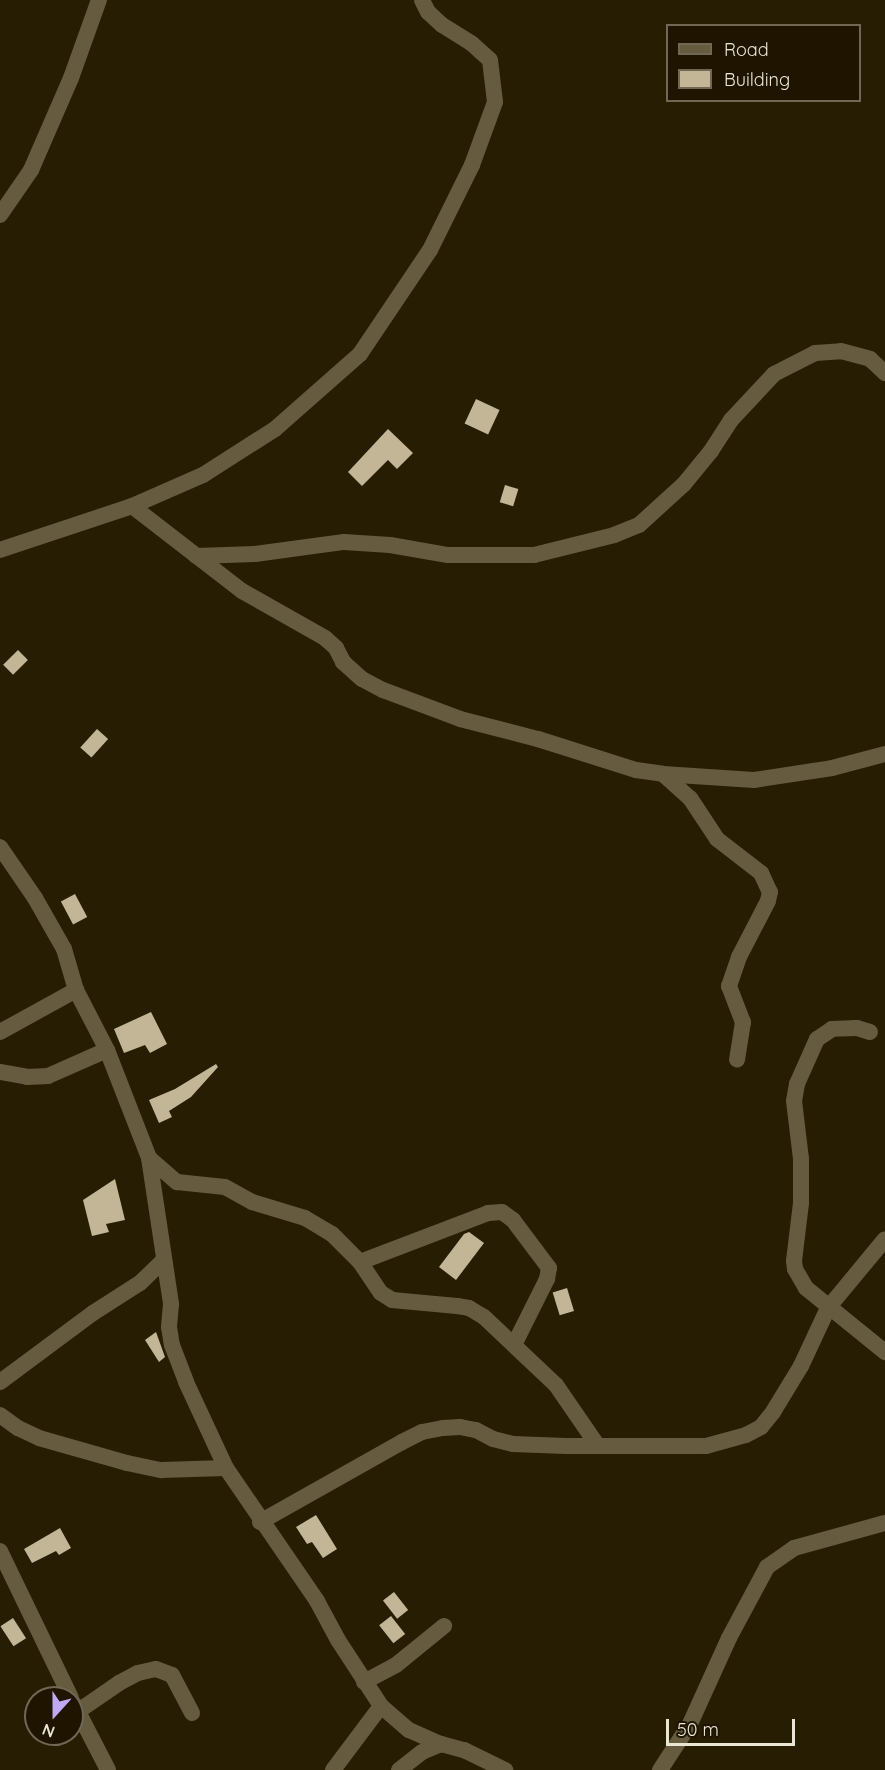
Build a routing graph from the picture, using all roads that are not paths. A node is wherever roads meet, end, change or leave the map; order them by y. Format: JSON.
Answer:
{"nodes":[{"id":1,"x":99,"y":0,"type":"edge"},
{"id":2,"x":422,"y":0,"type":"edge"},
{"id":3,"x":0,"y":215,"type":"edge"},
{"id":4,"x":885,"y":374,"type":"edge"},
{"id":5,"x":132,"y":506,"type":"junction"},
{"id":6,"x":0,"y":550,"type":"edge"},
{"id":7,"x":196,"y":556,"type":"junction"},
{"id":8,"x":885,"y":754,"type":"edge"},
{"id":9,"x":663,"y":774,"type":"junction"},
{"id":10,"x":0,"y":847,"type":"edge"},
{"id":11,"x":76,"y":990,"type":"junction"},
{"id":12,"x":0,"y":1032,"type":"edge"},
{"id":13,"x":870,"y":1032,"type":"dead end"},
{"id":14,"x":107,"y":1050,"type":"junction"},
{"id":15,"x":737,"y":1060,"type":"dead end"},
{"id":16,"x":0,"y":1072,"type":"edge"},
{"id":17,"x":149,"y":1158,"type":"junction"},
{"id":18,"x":885,"y":1239,"type":"edge"},
{"id":19,"x":163,"y":1261,"type":"junction"},
{"id":20,"x":360,"y":1262,"type":"junction"},
{"id":21,"x":828,"y":1308,"type":"junction"},
{"id":22,"x":514,"y":1345,"type":"junction"},
{"id":23,"x":885,"y":1352,"type":"edge"},
{"id":24,"x":0,"y":1382,"type":"edge"},
{"id":25,"x":0,"y":1415,"type":"edge"},
{"id":26,"x":598,"y":1446,"type":"junction"},
{"id":27,"x":226,"y":1468,"type":"junction"},
{"id":28,"x":260,"y":1522,"type":"junction"},
{"id":29,"x":885,"y":1523,"type":"edge"},
{"id":30,"x":0,"y":1551,"type":"edge"},
{"id":31,"x":444,"y":1626,"type":"dead end"},
{"id":32,"x":364,"y":1682,"type":"junction"},
{"id":33,"x":66,"y":1686,"type":"edge"},
{"id":34,"x":84,"y":1698,"type":"edge"},
{"id":35,"x":381,"y":1706,"type":"junction"},
{"id":36,"x":192,"y":1713,"type":"dead end"},
{"id":37,"x":84,"y":1723,"type":"edge"},
{"id":38,"x":441,"y":1744,"type":"junction"},
{"id":39,"x":108,"y":1770,"type":"edge"},
{"id":40,"x":333,"y":1770,"type":"edge"},
{"id":41,"x":399,"y":1770,"type":"edge"},
{"id":42,"x":505,"y":1770,"type":"edge"},
{"id":43,"x":660,"y":1770,"type":"edge"}],
"edges":[{"from":1,"to":3,"type":"street"},
{"from":2,"to":5,"type":"street"},
{"from":4,"to":7,"type":"street"},
{"from":5,"to":6,"type":"street"},
{"from":5,"to":7,"type":"street"},
{"from":7,"to":9,"type":"street"},
{"from":8,"to":9,"type":"street"},
{"from":9,"to":15,"type":"street"},
{"from":10,"to":11,"type":"street"},
{"from":11,"to":12,"type":"street"},
{"from":11,"to":14,"type":"street"},
{"from":13,"to":21,"type":"street"},
{"from":14,"to":16,"type":"street"},
{"from":14,"to":17,"type":"street"},
{"from":17,"to":19,"type":"street"},
{"from":17,"to":20,"type":"street"},
{"from":18,"to":21,"type":"street"},
{"from":19,"to":24,"type":"street"},
{"from":19,"to":27,"type":"street"},
{"from":20,"to":22,"type":"street"},
{"from":20,"to":22,"type":"street"},
{"from":21,"to":23,"type":"street"},
{"from":21,"to":26,"type":"street"},
{"from":22,"to":26,"type":"street"},
{"from":25,"to":27,"type":"street"},
{"from":26,"to":28,"type":"street"},
{"from":27,"to":28,"type":"street"},
{"from":28,"to":32,"type":"street"},
{"from":29,"to":43,"type":"street"},
{"from":30,"to":33,"type":"street"},
{"from":31,"to":32,"type":"street"},
{"from":32,"to":35,"type":"street"},
{"from":34,"to":36,"type":"street"},
{"from":35,"to":38,"type":"street"},
{"from":35,"to":40,"type":"street"},
{"from":37,"to":39,"type":"street"},
{"from":38,"to":41,"type":"street"},
{"from":38,"to":42,"type":"street"}]}
